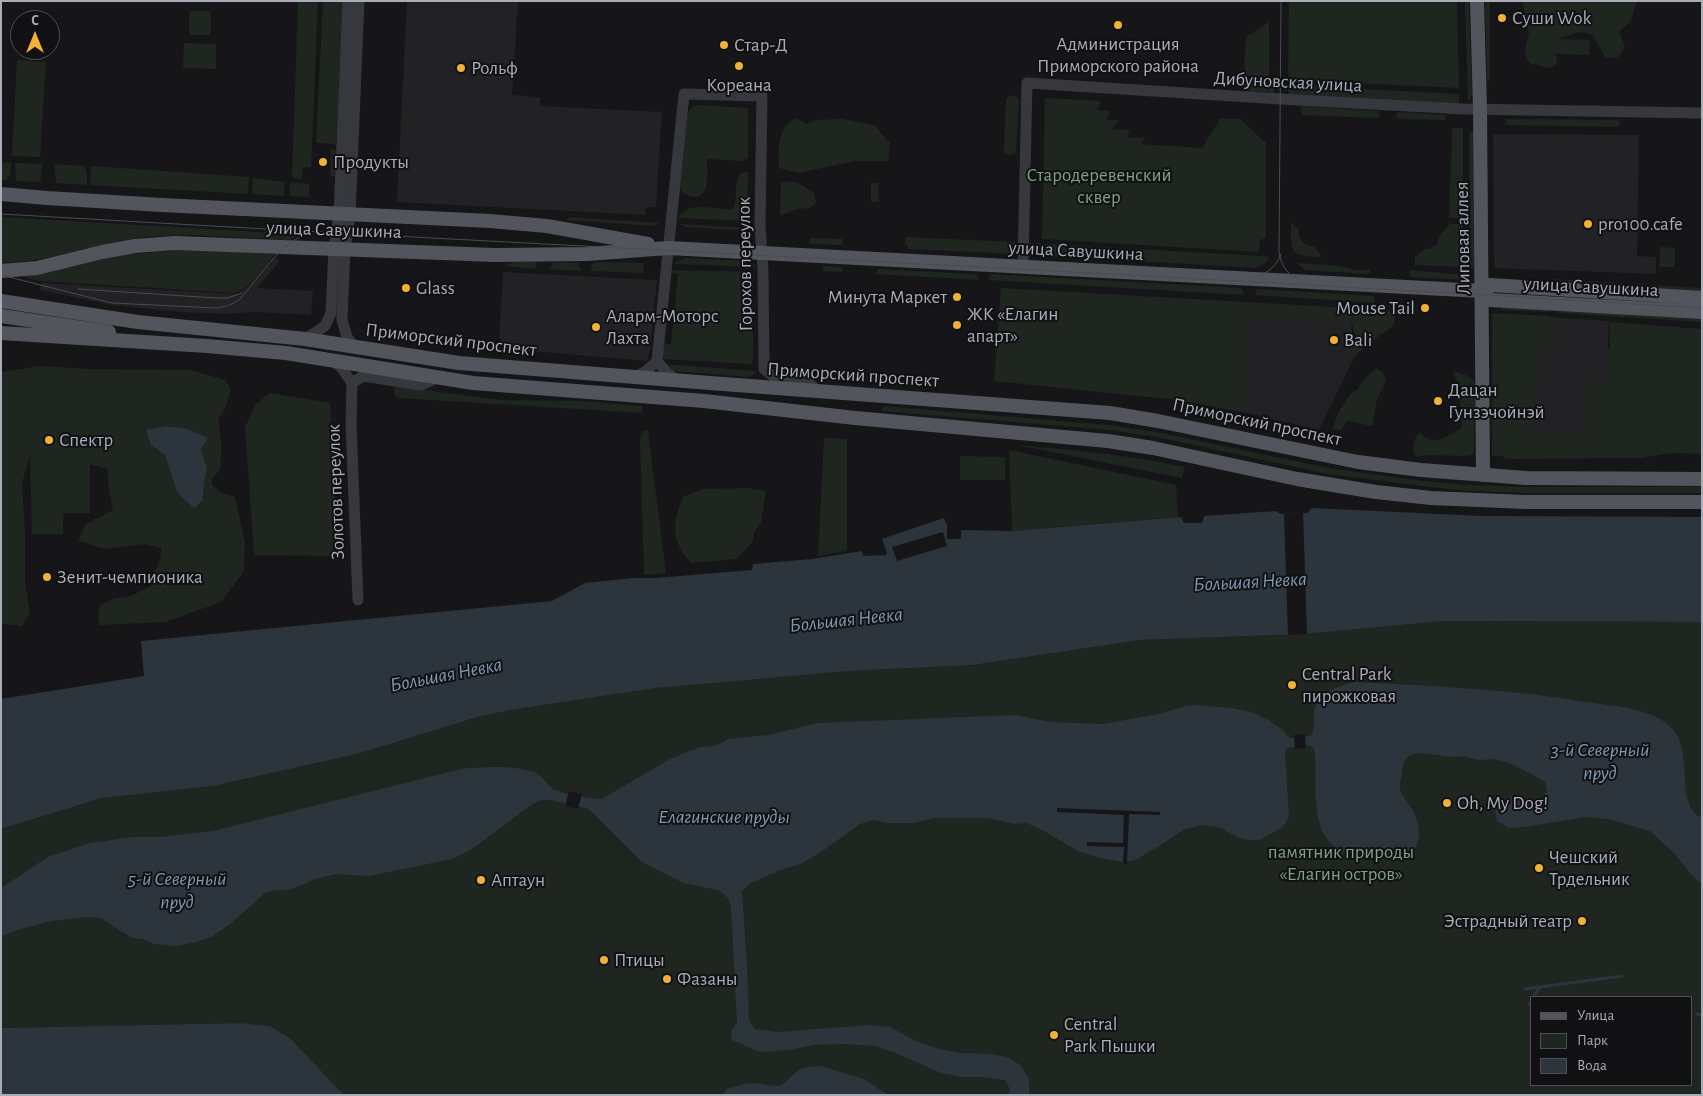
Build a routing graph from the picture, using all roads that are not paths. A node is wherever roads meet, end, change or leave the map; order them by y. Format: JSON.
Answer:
{"nodes":[{"id":1,"x":348,"y":1,"type":"edge"},
{"id":2,"x":359,"y":1,"type":"edge"},
{"id":3,"x":1477,"y":1,"type":"edge"},
{"id":4,"x":1480,"y":109,"type":"junction"},
{"id":5,"x":1702,"y":113,"type":"edge"},
{"id":6,"x":1,"y":194,"type":"edge"},
{"id":7,"x":344,"y":215,"type":"junction"},
{"id":8,"x":668,"y":248,"type":"junction"},
{"id":9,"x":340,"y":249,"type":"junction"},
{"id":10,"x":762,"y":252,"type":"junction"},
{"id":11,"x":1023,"y":267,"type":"junction"},
{"id":12,"x":1,"y":271,"type":"edge"},
{"id":13,"x":1482,"y":291,"type":"junction"},
{"id":14,"x":1702,"y":298,"type":"edge"},
{"id":15,"x":1,"y":301,"type":"edge"},
{"id":16,"x":1702,"y":312,"type":"edge"},
{"id":17,"x":1,"y":316,"type":"edge"},
{"id":18,"x":1,"y":333,"type":"edge"},
{"id":19,"x":305,"y":339,"type":"junction"},
{"id":20,"x":207,"y":346,"type":"junction"},
{"id":21,"x":354,"y":347,"type":"junction"},
{"id":22,"x":333,"y":360,"type":"junction"},
{"id":23,"x":657,"y":360,"type":"junction"},
{"id":24,"x":635,"y":377,"type":"junction"},
{"id":25,"x":440,"y":378,"type":"junction"},
{"id":26,"x":680,"y":381,"type":"junction"},
{"id":27,"x":352,"y":383,"type":"junction"},
{"id":28,"x":818,"y":391,"type":"junction"},
{"id":29,"x":1483,"y":475,"type":"junction"},
{"id":30,"x":1702,"y":478,"type":"edge"},
{"id":31,"x":1702,"y":502,"type":"edge"},
{"id":32,"x":358,"y":600,"type":"dead end"}],
"edges":[{"from":1,"to":7,"type":"street"},
{"from":2,"to":7,"type":"street"},
{"from":3,"to":4,"type":"main road","name":"Липовая аллея"},
{"from":4,"to":5,"type":"street","name":"Дибуновская улица"},
{"from":4,"to":11,"type":"street","name":"Дибуновская улица"},
{"from":4,"to":13,"type":"main road","name":"Липовая аллея"},
{"from":6,"to":7,"type":"main road","name":"улица Савушкина"},
{"from":7,"to":8,"type":"main road","name":"улица Савушкина"},
{"from":7,"to":9,"type":"street"},
{"from":8,"to":9,"type":"main road","name":"улица Савушкина"},
{"from":8,"to":10,"type":"main road","name":"улица Савушкина"},
{"from":8,"to":10,"type":"street","name":"Горохов переулок"},
{"from":8,"to":23,"type":"street"},
{"from":9,"to":12,"type":"main road","name":"улица Савушкина"},
{"from":9,"to":19,"type":"street"},
{"from":9,"to":21,"type":"street"},
{"from":10,"to":11,"type":"main road","name":"улица Савушкина"},
{"from":10,"to":28,"type":"street","name":"Горохов переулок"},
{"from":11,"to":13,"type":"main road","name":"улица Савушкина"},
{"from":13,"to":14,"type":"main road","name":"улица Савушкина"},
{"from":13,"to":16,"type":"main road","name":"улица Савушкина"},
{"from":13,"to":29,"type":"main road","name":"Липовая аллея"},
{"from":15,"to":19,"type":"main road","name":"Приморский проспект"},
{"from":17,"to":20,"type":"main road","name":"Приморский проспект"},
{"from":18,"to":20,"type":"main road","name":"Приморский проспект"},
{"from":19,"to":21,"type":"main road","name":"Приморский проспект"},
{"from":20,"to":22,"type":"main road","name":"Приморский проспект"},
{"from":21,"to":24,"type":"main road","name":"Приморский проспект"},
{"from":22,"to":25,"type":"main road","name":"Приморский проспект"},
{"from":22,"to":27,"type":"street"},
{"from":23,"to":24,"type":"street"},
{"from":23,"to":26,"type":"street"},
{"from":24,"to":26,"type":"main road","name":"Приморский проспект"},
{"from":25,"to":27,"type":"street"},
{"from":25,"to":31,"type":"main road","name":"Приморский проспект"},
{"from":26,"to":28,"type":"main road","name":"Приморский проспект"},
{"from":27,"to":32,"type":"street","name":"Золотов переулок"},
{"from":28,"to":29,"type":"main road","name":"Приморский проспект"},
{"from":29,"to":30,"type":"main road","name":"Приморский проспект"}]}
